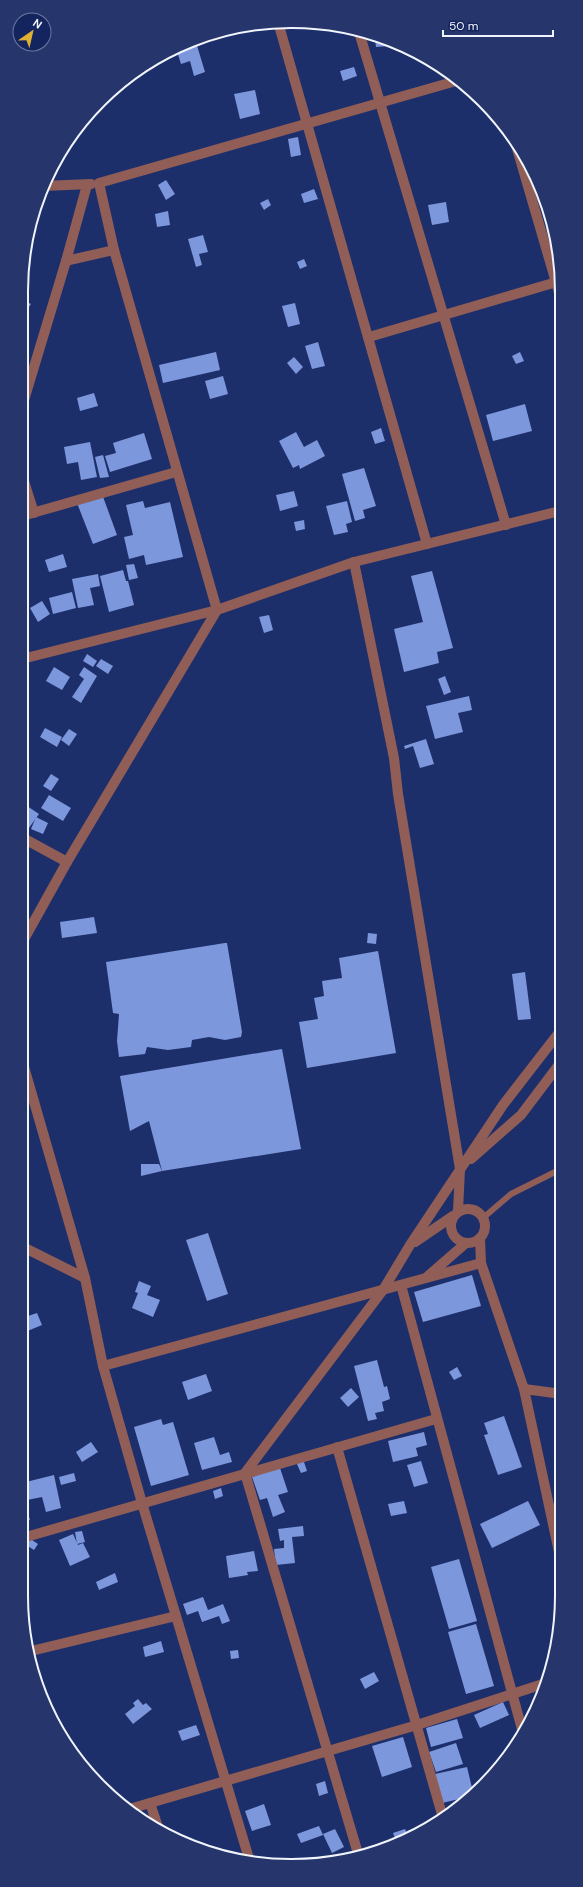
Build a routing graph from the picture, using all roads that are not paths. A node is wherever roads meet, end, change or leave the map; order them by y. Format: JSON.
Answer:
{"nodes":[{"id":1,"x":280,"y":29,"type":"edge"},
{"id":2,"x":361,"y":37,"type":"edge"},
{"id":3,"x":452,"y":82,"type":"edge"},
{"id":4,"x":380,"y":103,"type":"junction"},
{"id":5,"x":308,"y":124,"type":"junction"},
{"id":6,"x":99,"y":183,"type":"junction"},
{"id":7,"x":87,"y":185,"type":"junction"},
{"id":8,"x":50,"y":186,"type":"edge"},
{"id":9,"x":534,"y":188,"type":"edge"},
{"id":10,"x":114,"y":250,"type":"junction"},
{"id":11,"x":66,"y":260,"type":"junction"},
{"id":12,"x":553,"y":263,"type":"edge"},
{"id":13,"x":554,"y":282,"type":"edge"},
{"id":14,"x":444,"y":315,"type":"junction"},
{"id":15,"x":369,"y":337,"type":"junction"},
{"id":16,"x":28,"y":390,"type":"edge"},
{"id":17,"x":176,"y":472,"type":"junction"},
{"id":18,"x":28,"y":494,"type":"edge"},
{"id":19,"x":555,"y":512,"type":"edge"},
{"id":20,"x":34,"y":513,"type":"junction"},
{"id":21,"x":28,"y":514,"type":"edge"},
{"id":22,"x":506,"y":525,"type":"junction"},
{"id":23,"x":427,"y":544,"type":"junction"},
{"id":24,"x":354,"y":562,"type":"junction"},
{"id":25,"x":217,"y":610,"type":"junction"},
{"id":26,"x":28,"y":657,"type":"edge"},
{"id":27,"x":28,"y":841,"type":"edge"},
{"id":28,"x":67,"y":862,"type":"junction"},
{"id":29,"x":28,"y":935,"type":"edge"},
{"id":30,"x":555,"y":1038,"type":"edge"},
{"id":31,"x":555,"y":1070,"type":"edge"},
{"id":32,"x":28,"y":1081,"type":"edge"},
{"id":33,"x":460,"y":1169,"type":"junction"},
{"id":34,"x":555,"y":1172,"type":"edge"},
{"id":35,"x":456,"y":1214,"type":"junction"},
{"id":36,"x":483,"y":1218,"type":"junction"},
{"id":37,"x":480,"y":1238,"type":"junction"},
{"id":38,"x":466,"y":1243,"type":"junction"},
{"id":39,"x":410,"y":1245,"type":"junction"},
{"id":40,"x":28,"y":1250,"type":"edge"},
{"id":41,"x":481,"y":1263,"type":"junction"},
{"id":42,"x":85,"y":1278,"type":"junction"},
{"id":43,"x":425,"y":1279,"type":"junction"},
{"id":44,"x":401,"y":1285,"type":"junction"},
{"id":45,"x":383,"y":1290,"type":"junction"},
{"id":46,"x":103,"y":1366,"type":"junction"},
{"id":47,"x":524,"y":1389,"type":"junction"},
{"id":48,"x":555,"y":1393,"type":"edge"},
{"id":49,"x":436,"y":1419,"type":"junction"},
{"id":50,"x":337,"y":1447,"type":"junction"},
{"id":51,"x":245,"y":1473,"type":"junction"},
{"id":52,"x":142,"y":1502,"type":"junction"},
{"id":53,"x":555,"y":1533,"type":"edge"},
{"id":54,"x":28,"y":1536,"type":"edge"},
{"id":55,"x":176,"y":1616,"type":"junction"},
{"id":56,"x":34,"y":1650,"type":"edge"},
{"id":57,"x":539,"y":1685,"type":"edge"},
{"id":58,"x":513,"y":1694,"type":"junction"},
{"id":59,"x":417,"y":1725,"type":"junction"},
{"id":60,"x":521,"y":1725,"type":"edge"},
{"id":61,"x":327,"y":1752,"type":"junction"},
{"id":62,"x":225,"y":1781,"type":"junction"},
{"id":63,"x":150,"y":1803,"type":"junction"},
{"id":64,"x":135,"y":1808,"type":"edge"},
{"id":65,"x":441,"y":1813,"type":"edge"},
{"id":66,"x":156,"y":1822,"type":"edge"},
{"id":67,"x":356,"y":1851,"type":"edge"},
{"id":68,"x":248,"y":1855,"type":"edge"}],
"edges":[{"from":1,"to":5,"type":"street"},
{"from":2,"to":4,"type":"street"},
{"from":3,"to":4,"type":"street"},
{"from":4,"to":5,"type":"street"},
{"from":4,"to":14,"type":"street"},
{"from":5,"to":6,"type":"street"},
{"from":5,"to":15,"type":"street"},
{"from":6,"to":7,"type":"street"},
{"from":6,"to":10,"type":"street"},
{"from":7,"to":8,"type":"street"},
{"from":7,"to":11,"type":"street"},
{"from":9,"to":12,"type":"street"},
{"from":10,"to":11,"type":"street"},
{"from":10,"to":17,"type":"street"},
{"from":11,"to":16,"type":"street"},
{"from":13,"to":14,"type":"street"},
{"from":14,"to":15,"type":"street"},
{"from":14,"to":22,"type":"street"},
{"from":15,"to":23,"type":"street"},
{"from":17,"to":20,"type":"street"},
{"from":17,"to":25,"type":"street"},
{"from":18,"to":20,"type":"street"},
{"from":19,"to":22,"type":"street"},
{"from":20,"to":21,"type":"street"},
{"from":22,"to":23,"type":"street"},
{"from":23,"to":24,"type":"street"},
{"from":24,"to":25,"type":"street"},
{"from":24,"to":33,"type":"street"},
{"from":25,"to":26,"type":"street"},
{"from":25,"to":28,"type":"street"},
{"from":27,"to":28,"type":"street"},
{"from":28,"to":29,"type":"street"},
{"from":30,"to":33,"type":"street"},
{"from":31,"to":33,"type":"street"},
{"from":32,"to":42,"type":"street"},
{"from":33,"to":35,"type":"street"},
{"from":33,"to":39,"type":"street"},
{"from":34,"to":36,"type":"lane"},
{"from":35,"to":36,"type":"street"},
{"from":35,"to":38,"type":"street"},
{"from":35,"to":39,"type":"street"},
{"from":36,"to":37,"type":"street"},
{"from":37,"to":38,"type":"street"},
{"from":37,"to":41,"type":"street"},
{"from":38,"to":43,"type":"street"},
{"from":39,"to":45,"type":"street"},
{"from":40,"to":42,"type":"street"},
{"from":41,"to":43,"type":"street"},
{"from":41,"to":47,"type":"street"},
{"from":42,"to":46,"type":"street"},
{"from":43,"to":44,"type":"street"},
{"from":44,"to":45,"type":"street"},
{"from":44,"to":49,"type":"street"},
{"from":45,"to":46,"type":"street"},
{"from":45,"to":51,"type":"street"},
{"from":46,"to":52,"type":"street"},
{"from":47,"to":48,"type":"street"},
{"from":47,"to":53,"type":"street"},
{"from":49,"to":50,"type":"street"},
{"from":49,"to":58,"type":"street"},
{"from":50,"to":51,"type":"street"},
{"from":50,"to":59,"type":"street"},
{"from":51,"to":52,"type":"street"},
{"from":51,"to":61,"type":"street"},
{"from":52,"to":54,"type":"street"},
{"from":52,"to":55,"type":"street"},
{"from":55,"to":56,"type":"street"},
{"from":55,"to":62,"type":"street"},
{"from":57,"to":58,"type":"street"},
{"from":58,"to":59,"type":"street"},
{"from":58,"to":60,"type":"street"},
{"from":59,"to":61,"type":"street"},
{"from":59,"to":65,"type":"street"},
{"from":61,"to":62,"type":"street"},
{"from":61,"to":67,"type":"street"},
{"from":62,"to":63,"type":"street"},
{"from":62,"to":68,"type":"street"},
{"from":63,"to":64,"type":"street"},
{"from":63,"to":66,"type":"street"}]}
